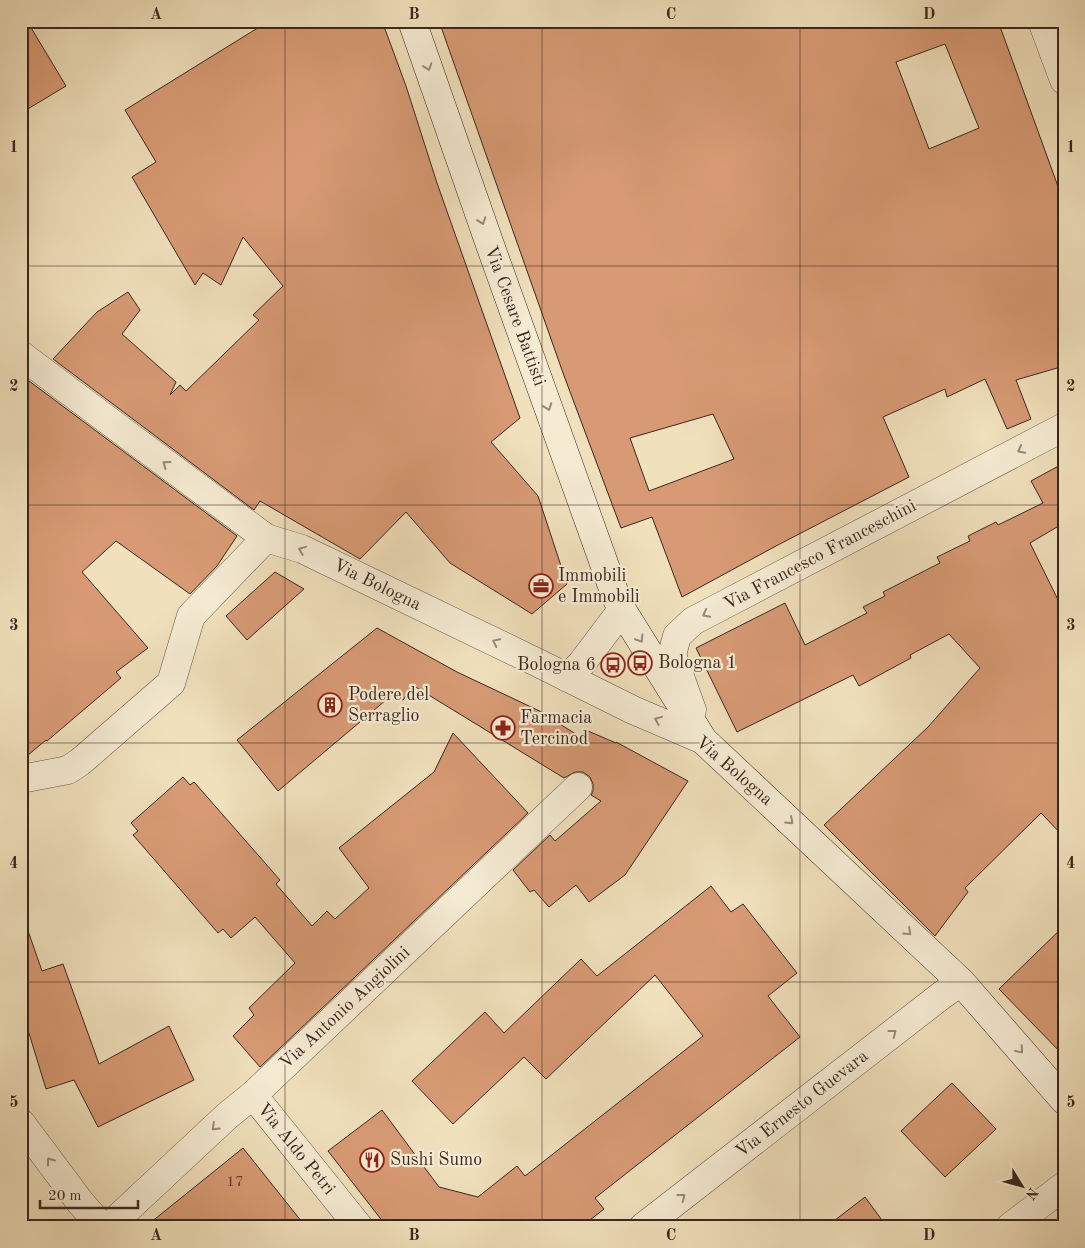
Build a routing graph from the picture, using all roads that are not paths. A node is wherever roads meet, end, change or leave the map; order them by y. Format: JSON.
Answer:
{"nodes":[{"id":1,"x":412,"y":21,"type":"edge"},
{"id":2,"x":1042,"y":21,"type":"edge"},
{"id":3,"x":1064,"y":80,"type":"edge"},
{"id":4,"x":21,"y":355,"type":"edge"},
{"id":5,"x":1064,"y":427,"type":"edge"},
{"id":6,"x":266,"y":538,"type":"junction"},
{"id":7,"x":622,"y":610,"type":"junction"},
{"id":8,"x":568,"y":678,"type":"junction"},
{"id":9,"x":703,"y":740,"type":"junction"},
{"id":10,"x":21,"y":779,"type":"edge"},
{"id":11,"x":578,"y":787,"type":"dead end"},
{"id":12,"x":961,"y":982,"type":"junction"},
{"id":13,"x":252,"y":1095,"type":"junction"},
{"id":14,"x":1064,"y":1100,"type":"edge"},
{"id":15,"x":21,"y":1123,"type":"edge"},
{"id":16,"x":1064,"y":1186,"type":"edge"},
{"id":17,"x":102,"y":1227,"type":"edge"},
{"id":18,"x":110,"y":1227,"type":"edge"},
{"id":19,"x":359,"y":1227,"type":"edge"},
{"id":20,"x":644,"y":1227,"type":"edge"},
{"id":21,"x":1010,"y":1227,"type":"edge"}],
"edges":[{"from":1,"to":7,"type":"street","name":"Via Cesare Battisti","one_way":true},
{"from":2,"to":3,"type":"street"},
{"from":6,"to":4,"type":"street","name":"Via Bologna","one_way":true},
{"from":5,"to":9,"type":"street","name":"Via Francesco Franceschini","one_way":true},
{"from":8,"to":6,"type":"street","name":"Via Bologna","one_way":true},
{"from":6,"to":10,"type":"street"},
{"from":7,"to":8,"type":"street"},
{"from":7,"to":9,"type":"street","name":"Via Cesare Battisti","one_way":true},
{"from":9,"to":8,"type":"street","name":"Via Bologna","one_way":true},
{"from":9,"to":12,"type":"street","name":"Via Bologna","one_way":true},
{"from":11,"to":13,"type":"street","name":"Via Antonio Angiolini"},
{"from":12,"to":14,"type":"street","name":"Via Bologna","one_way":true},
{"from":20,"to":12,"type":"street","name":"Via Ernesto Guevara","one_way":true},
{"from":13,"to":18,"type":"street","name":"Via Antonio Angiolini","one_way":true},
{"from":13,"to":19,"type":"street","name":"Via Aldo Petri"},
{"from":17,"to":15,"type":"street","one_way":true},
{"from":16,"to":21,"type":"street"}]}
